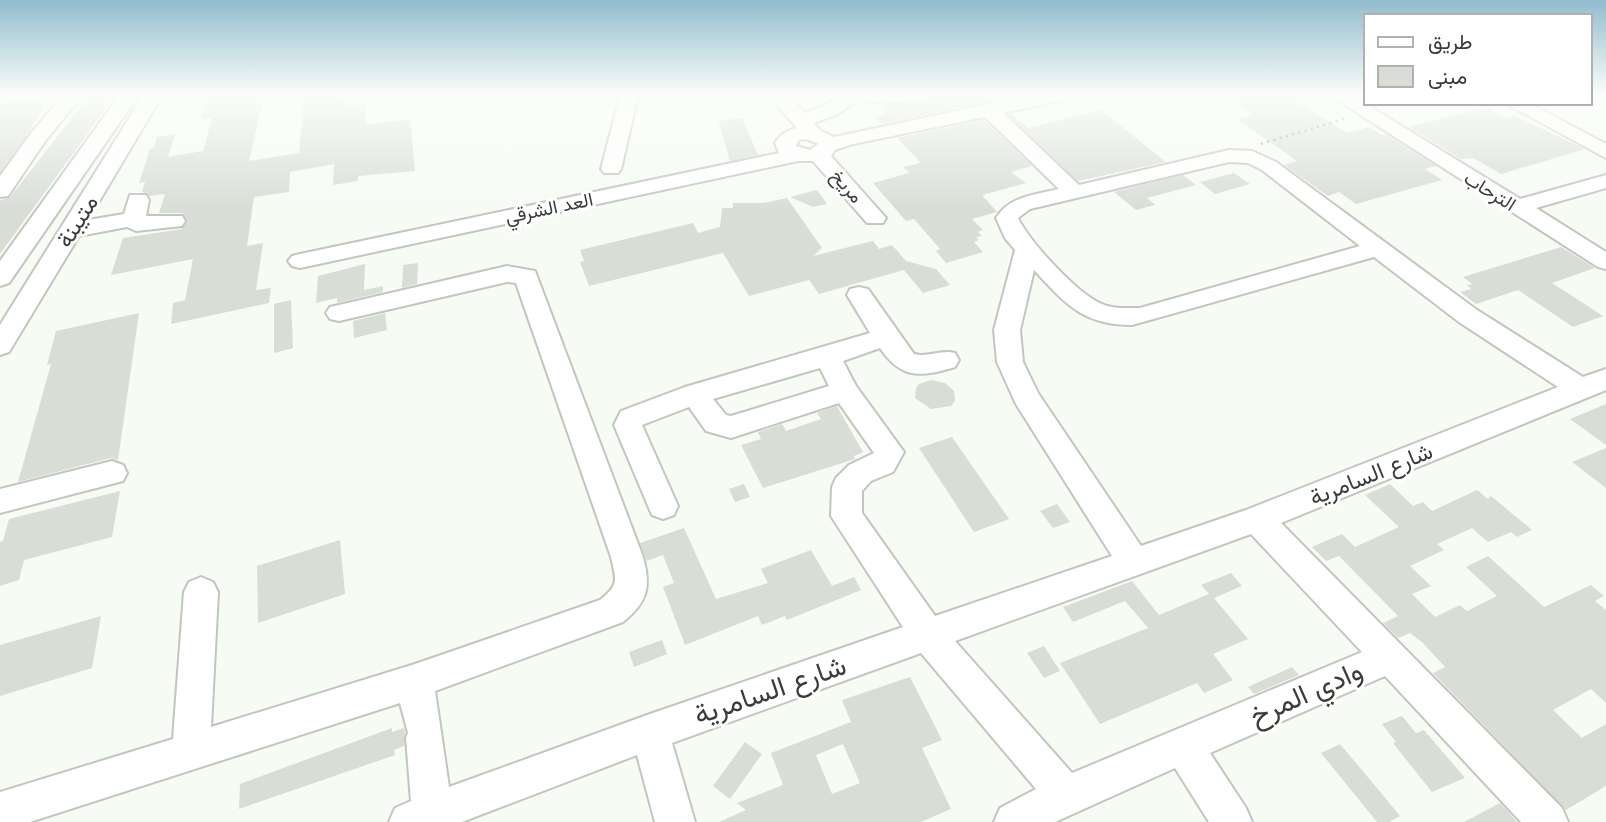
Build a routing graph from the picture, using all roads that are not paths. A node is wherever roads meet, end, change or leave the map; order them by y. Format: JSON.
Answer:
{"nodes":[{"id":1,"x":102,"y":134,"type":"edge"},
{"id":2,"x":130,"y":134,"type":"edge"},
{"id":3,"x":620,"y":134,"type":"edge"},
{"id":4,"x":802,"y":134,"type":"edge"},
{"id":5,"x":805,"y":134,"type":"edge"},
{"id":6,"x":813,"y":134,"type":"edge"},
{"id":7,"x":836,"y":134,"type":"edge"},
{"id":8,"x":872,"y":134,"type":"edge"},
{"id":9,"x":1014,"y":134,"type":"edge"},
{"id":10,"x":1400,"y":134,"type":"edge"},
{"id":11,"x":1573,"y":134,"type":"edge"},
{"id":12,"x":39,"y":136,"type":"edge"},
{"id":13,"x":809,"y":140,"type":"junction"},
{"id":14,"x":1606,"y":152,"type":"edge"},
{"id":15,"x":611,"y":169,"type":"dead end"},
{"id":16,"x":1606,"y":181,"type":"edge"},
{"id":17,"x":0,"y":191,"type":"edge"},
{"id":18,"x":1074,"y":192,"type":"junction"},
{"id":19,"x":1516,"y":206,"type":"junction"},
{"id":20,"x":875,"y":218,"type":"dead end"},
{"id":21,"x":174,"y":221,"type":"dead end"},
{"id":22,"x":72,"y":230,"type":"junction"},
{"id":23,"x":1027,"y":248,"type":"junction"},
{"id":24,"x":1380,"y":248,"type":"junction"},
{"id":25,"x":300,"y":261,"type":"dead end"},
{"id":26,"x":1606,"y":262,"type":"edge"},
{"id":27,"x":0,"y":278,"type":"edge"},
{"id":28,"x":859,"y":295,"type":"dead end"},
{"id":29,"x":12,"y":308,"type":"edge"},
{"id":30,"x":340,"y":313,"type":"dead end"},
{"id":31,"x":886,"y":337,"type":"junction"},
{"id":32,"x":0,"y":346,"type":"edge"},
{"id":33,"x":828,"y":356,"type":"junction"},
{"id":34,"x":946,"y":360,"type":"dead end"},
{"id":35,"x":1584,"y":387,"type":"edge"},
{"id":36,"x":845,"y":391,"type":"junction"},
{"id":37,"x":695,"y":394,"type":"junction"},
{"id":38,"x":113,"y":473,"type":"dead end"},
{"id":39,"x":0,"y":501,"type":"edge"},
{"id":40,"x":663,"y":506,"type":"dead end"},
{"id":41,"x":1258,"y":519,"type":"junction"},
{"id":42,"x":1134,"y":563,"type":"junction"},
{"id":43,"x":201,"y":592,"type":"dead end"},
{"id":44,"x":928,"y":635,"type":"junction"},
{"id":45,"x":1387,"y":657,"type":"junction"},
{"id":46,"x":415,"y":681,"type":"junction"},
{"id":47,"x":650,"y":732,"type":"junction"},
{"id":48,"x":1183,"y":747,"type":"junction"},
{"id":49,"x":191,"y":752,"type":"junction"},
{"id":50,"x":1066,"y":795,"type":"junction"},
{"id":51,"x":0,"y":812,"type":"edge"},
{"id":52,"x":420,"y":818,"type":"edge"},
{"id":53,"x":675,"y":822,"type":"edge"},
{"id":54,"x":1014,"y":822,"type":"edge"},
{"id":55,"x":1233,"y":822,"type":"edge"},
{"id":56,"x":1548,"y":822,"type":"edge"}],
"edges":[{"from":1,"to":27,"type":"street","name":"متيبنة"},
{"from":2,"to":22,"type":"street","name":"متيبنة"},
{"from":3,"to":15,"type":"street"},
{"from":4,"to":13,"type":"street","name":"مريخ"},
{"from":5,"to":13,"type":"street","name":"مريخ"},
{"from":6,"to":13,"type":"street"},
{"from":7,"to":13,"type":"street","name":"العد الشرقي"},
{"from":8,"to":13,"type":"street","name":"العد الشرقي"},
{"from":9,"to":18,"type":"street"},
{"from":10,"to":19,"type":"street","name":"الترحاب"},
{"from":11,"to":14,"type":"street"},
{"from":12,"to":17,"type":"street"},
{"from":13,"to":20,"type":"street","name":"مريخ"},
{"from":13,"to":25,"type":"street","name":"العد الشرقي"},
{"from":16,"to":19,"type":"street"},
{"from":18,"to":23,"type":"street"},
{"from":18,"to":24,"type":"street"},
{"from":19,"to":26,"type":"street","name":"الترحاب"},
{"from":21,"to":22,"type":"street"},
{"from":22,"to":29,"type":"street","name":"متيبنة"},
{"from":23,"to":24,"type":"street"},
{"from":23,"to":42,"type":"street"},
{"from":24,"to":35,"type":"street"},
{"from":28,"to":31,"type":"street"},
{"from":29,"to":32,"type":"street","name":"متيبنة"},
{"from":30,"to":46,"type":"street"},
{"from":31,"to":33,"type":"street"},
{"from":31,"to":34,"type":"street"},
{"from":33,"to":36,"type":"street"},
{"from":33,"to":37,"type":"street"},
{"from":35,"to":41,"type":"street","name":"شارع السامرية"},
{"from":36,"to":37,"type":"street"},
{"from":36,"to":44,"type":"street"},
{"from":37,"to":40,"type":"street"},
{"from":38,"to":39,"type":"street"},
{"from":41,"to":42,"type":"street","name":"شارع السامرية"},
{"from":41,"to":45,"type":"street"},
{"from":42,"to":44,"type":"street","name":"شارع السامرية"},
{"from":43,"to":49,"type":"street"},
{"from":44,"to":47,"type":"street","name":"شارع السامرية"},
{"from":44,"to":50,"type":"street"},
{"from":45,"to":48,"type":"street","name":"وادي المرخ"},
{"from":45,"to":56,"type":"street","name":"وادي المرخ"},
{"from":46,"to":49,"type":"street"},
{"from":46,"to":52,"type":"street"},
{"from":47,"to":52,"type":"street","name":"شارع السامرية"},
{"from":47,"to":53,"type":"street"},
{"from":48,"to":50,"type":"street","name":"وادي المرخ"},
{"from":48,"to":55,"type":"street"},
{"from":49,"to":51,"type":"street"},
{"from":50,"to":54,"type":"street","name":"وادي المرخ"}]}
